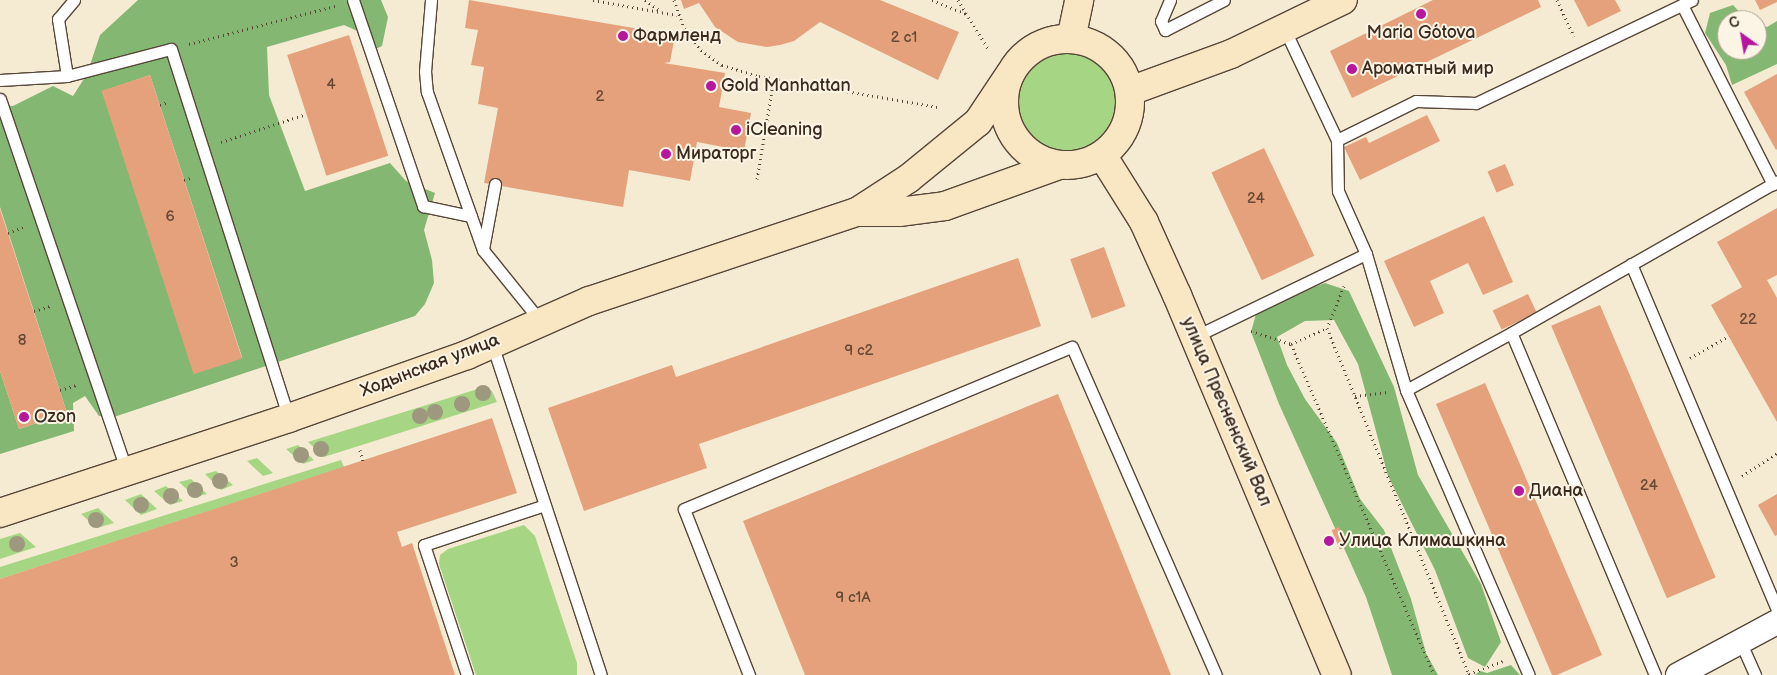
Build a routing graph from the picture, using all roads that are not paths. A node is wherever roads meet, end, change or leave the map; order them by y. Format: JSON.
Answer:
{"nodes":[{"id":1,"x":74,"y":0,"type":"edge"},
{"id":2,"x":431,"y":0,"type":"edge"},
{"id":3,"x":1079,"y":0,"type":"edge"},
{"id":4,"x":1170,"y":0,"type":"edge"},
{"id":5,"x":1224,"y":0,"type":"edge"},
{"id":6,"x":1343,"y":0,"type":"edge"},
{"id":7,"x":354,"y":1,"type":"edge"},
{"id":8,"x":1687,"y":3,"type":"edge"},
{"id":9,"x":1284,"y":28,"type":"junction"},
{"id":10,"x":1071,"y":38,"type":"junction"},
{"id":11,"x":1010,"y":74,"type":"junction"},
{"id":12,"x":67,"y":76,"type":"junction"},
{"id":13,"x":0,"y":80,"type":"edge"},
{"id":14,"x":1130,"y":91,"type":"junction"},
{"id":15,"x":0,"y":99,"type":"edge"},
{"id":16,"x":1337,"y":140,"type":"junction"},
{"id":17,"x":1102,"y":155,"type":"junction"},
{"id":18,"x":1059,"y":165,"type":"junction"},
{"id":19,"x":1775,"y":182,"type":"edge"},
{"id":20,"x":495,"y":184,"type":"dead end"},
{"id":21,"x":857,"y":212,"type":"junction"},
{"id":22,"x":471,"y":216,"type":"junction"},
{"id":23,"x":483,"y":250,"type":"junction"},
{"id":24,"x":1361,"y":256,"type":"junction"},
{"id":25,"x":1631,"y":264,"type":"junction"},
{"id":26,"x":541,"y":322,"type":"junction"},
{"id":27,"x":1511,"y":333,"type":"junction"},
{"id":28,"x":1194,"y":337,"type":"junction"},
{"id":29,"x":492,"y":344,"type":"junction"},
{"id":30,"x":1406,"y":390,"type":"junction"},
{"id":31,"x":289,"y":418,"type":"junction"},
{"id":32,"x":126,"y":470,"type":"junction"},
{"id":33,"x":544,"y":505,"type":"junction"},
{"id":34,"x":0,"y":513,"type":"edge"},
{"id":35,"x":1777,"y":610,"type":"edge"},
{"id":36,"x":1777,"y":622,"type":"edge"},
{"id":37,"x":1740,"y":642,"type":"junction"},
{"id":38,"x":467,"y":675,"type":"edge"},
{"id":39,"x":601,"y":675,"type":"edge"},
{"id":40,"x":749,"y":675,"type":"edge"},
{"id":41,"x":1216,"y":675,"type":"edge"},
{"id":42,"x":1337,"y":675,"type":"edge"},
{"id":43,"x":1529,"y":675,"type":"edge"},
{"id":44,"x":1655,"y":675,"type":"edge"},
{"id":45,"x":1678,"y":675,"type":"edge"},
{"id":46,"x":1756,"y":675,"type":"edge"}],
"edges":[{"from":1,"to":12,"type":"lane"},
{"from":2,"to":22,"type":"lane"},
{"from":3,"to":10,"type":"street"},
{"from":4,"to":5,"type":"lane"},
{"from":6,"to":9,"type":"street"},
{"from":7,"to":22,"type":"lane"},
{"from":8,"to":16,"type":"lane"},
{"from":8,"to":19,"type":"lane"},
{"from":9,"to":14,"type":"street"},
{"from":9,"to":16,"type":"lane"},
{"from":10,"to":11,"type":"street"},
{"from":10,"to":14,"type":"street"},
{"from":11,"to":18,"type":"street"},
{"from":11,"to":21,"type":"street","name":"Ходынская улица"},
{"from":12,"to":13,"type":"lane"},
{"from":12,"to":31,"type":"lane"},
{"from":14,"to":17,"type":"street"},
{"from":15,"to":32,"type":"lane"},
{"from":16,"to":24,"type":"lane"},
{"from":17,"to":18,"type":"street"},
{"from":17,"to":28,"type":"street","name":"улица Пресненский Вал"},
{"from":18,"to":21,"type":"street","name":"Ходынская улица"},
{"from":19,"to":25,"type":"lane"},
{"from":20,"to":23,"type":"lane"},
{"from":21,"to":26,"type":"street","name":"Ходынская улица"},
{"from":22,"to":23,"type":"lane"},
{"from":23,"to":26,"type":"lane"},
{"from":24,"to":28,"type":"lane"},
{"from":24,"to":30,"type":"lane"},
{"from":25,"to":27,"type":"lane"},
{"from":25,"to":35,"type":"lane"},
{"from":26,"to":29,"type":"street","name":"Ходынская улица"},
{"from":27,"to":30,"type":"lane"},
{"from":27,"to":44,"type":"lane"},
{"from":28,"to":42,"type":"street","name":"улица Пресненский Вал"},
{"from":29,"to":31,"type":"street","name":"Ходынская улица"},
{"from":29,"to":33,"type":"lane"},
{"from":30,"to":43,"type":"lane"},
{"from":31,"to":32,"type":"street","name":"Ходынская улица"},
{"from":32,"to":34,"type":"street","name":"Ходынская улица"},
{"from":33,"to":38,"type":"lane"},
{"from":33,"to":39,"type":"lane"},
{"from":36,"to":37,"type":"street"},
{"from":37,"to":45,"type":"street"},
{"from":37,"to":46,"type":"lane"},
{"from":40,"to":41,"type":"lane"}]}
